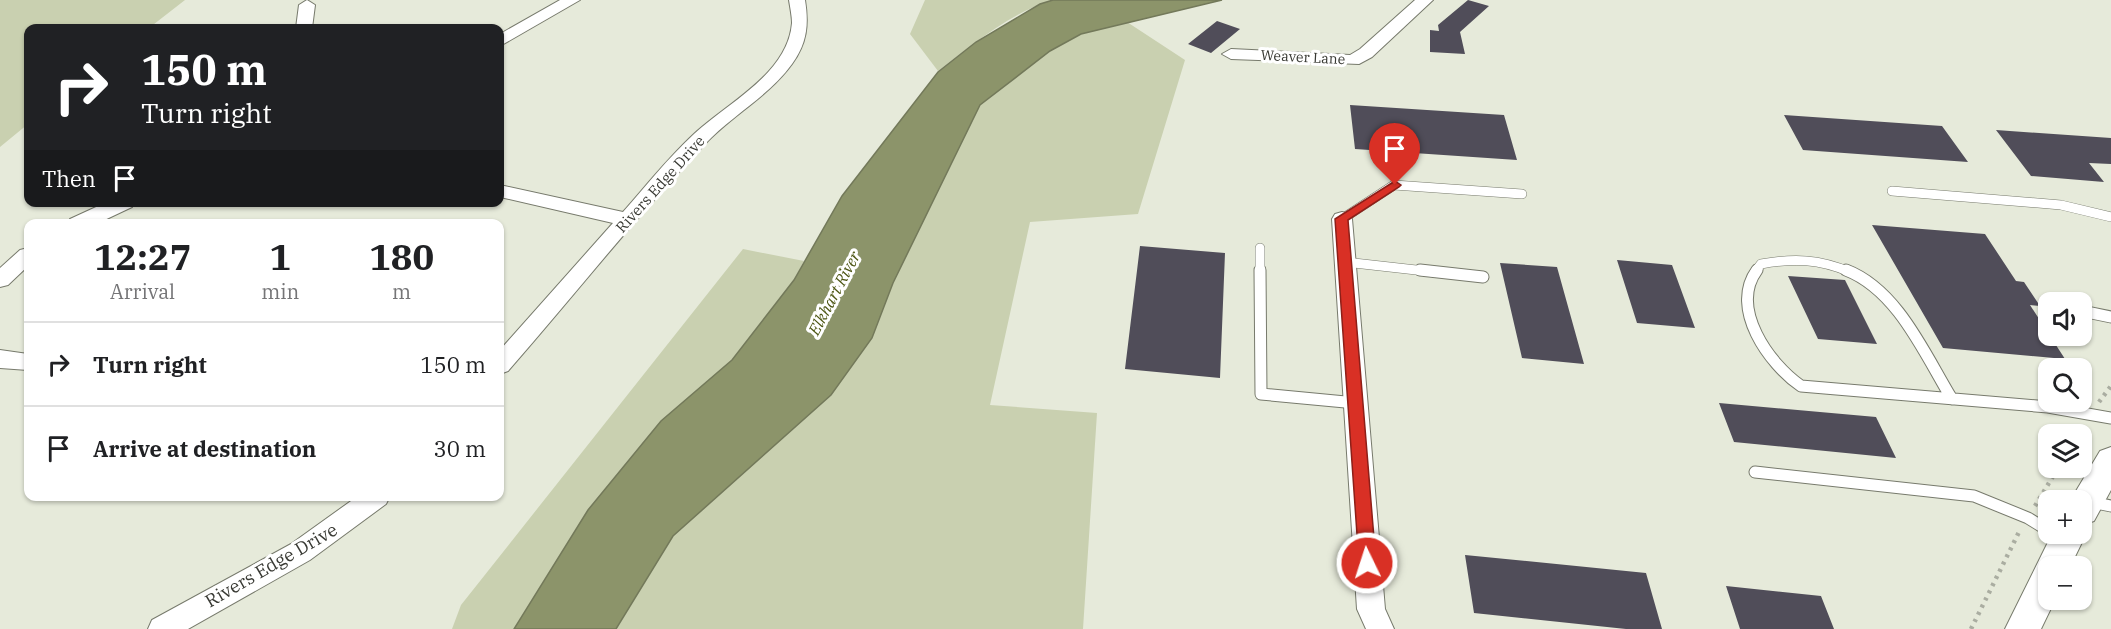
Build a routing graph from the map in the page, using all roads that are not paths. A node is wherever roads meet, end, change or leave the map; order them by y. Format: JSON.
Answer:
{"nodes":[{"id":1,"x":572,"y":0,"type":"edge"},
{"id":2,"x":797,"y":0,"type":"edge"},
{"id":3,"x":1425,"y":0,"type":"edge"},
{"id":4,"x":308,"y":5,"type":"dead end"},
{"id":5,"x":305,"y":24,"type":"edge"},
{"id":6,"x":504,"y":39,"type":"edge"},
{"id":7,"x":1231,"y":54,"type":"dead end"},
{"id":8,"x":1892,"y":191,"type":"dead end"},
{"id":9,"x":504,"y":192,"type":"edge"},
{"id":10,"x":1522,"y":194,"type":"dead end"},
{"id":11,"x":114,"y":207,"type":"edge"},
{"id":12,"x":2111,"y":217,"type":"edge"},
{"id":13,"x":88,"y":219,"type":"edge"},
{"id":14,"x":1342,"y":219,"type":"joint"},
{"id":15,"x":627,"y":220,"type":"junction"},
{"id":16,"x":1260,"y":248,"type":"dead end"},
{"id":17,"x":24,"y":259,"type":"edge"},
{"id":18,"x":1344,"y":262,"type":"junction"},
{"id":19,"x":1483,"y":277,"type":"dead end"},
{"id":20,"x":0,"y":280,"type":"edge"},
{"id":21,"x":2092,"y":313,"type":"edge"},
{"id":22,"x":2111,"y":316,"type":"edge"},
{"id":23,"x":0,"y":359,"type":"edge"},
{"id":24,"x":504,"y":360,"type":"edge"},
{"id":25,"x":24,"y":362,"type":"edge"},
{"id":26,"x":1952,"y":399,"type":"junction"},
{"id":27,"x":1356,"y":403,"type":"junction"},
{"id":28,"x":2111,"y":418,"type":"edge"},
{"id":29,"x":2111,"y":460,"type":"edge"},
{"id":30,"x":1755,"y":472,"type":"dead end"},
{"id":31,"x":371,"y":501,"type":"edge"},
{"id":32,"x":2093,"y":506,"type":"edge"},
{"id":33,"x":2038,"y":526,"type":"edge"},
{"id":34,"x":2038,"y":598,"type":"edge"},
{"id":35,"x":162,"y":629,"type":"edge"},
{"id":36,"x":1380,"y":629,"type":"edge"},
{"id":37,"x":2023,"y":629,"type":"edge"}],
"edges":[{"from":1,"to":6,"type":"street"},
{"from":2,"to":15,"type":"street","name":"Rivers Edge Drive"},
{"from":3,"to":7,"type":"street","name":"Weaver Lane"},
{"from":4,"to":5,"type":"street"},
{"from":8,"to":12,"type":"lane"},
{"from":9,"to":15,"type":"street"},
{"from":10,"to":14,"type":"lane"},
{"from":11,"to":13,"type":"street"},
{"from":14,"to":18,"type":"street"},
{"from":15,"to":24,"type":"street","name":"Rivers Edge Drive"},
{"from":16,"to":27,"type":"lane"},
{"from":17,"to":20,"type":"street"},
{"from":18,"to":19,"type":"lane"},
{"from":18,"to":27,"type":"street"},
{"from":21,"to":22,"type":"lane"},
{"from":23,"to":25,"type":"street"},
{"from":26,"to":26,"type":"lane"},
{"from":26,"to":28,"type":"lane"},
{"from":27,"to":36,"type":"street"},
{"from":29,"to":32,"type":"street"},
{"from":30,"to":33,"type":"lane"},
{"from":31,"to":35,"type":"street","name":"Rivers Edge Drive"},
{"from":34,"to":37,"type":"street"}]}
